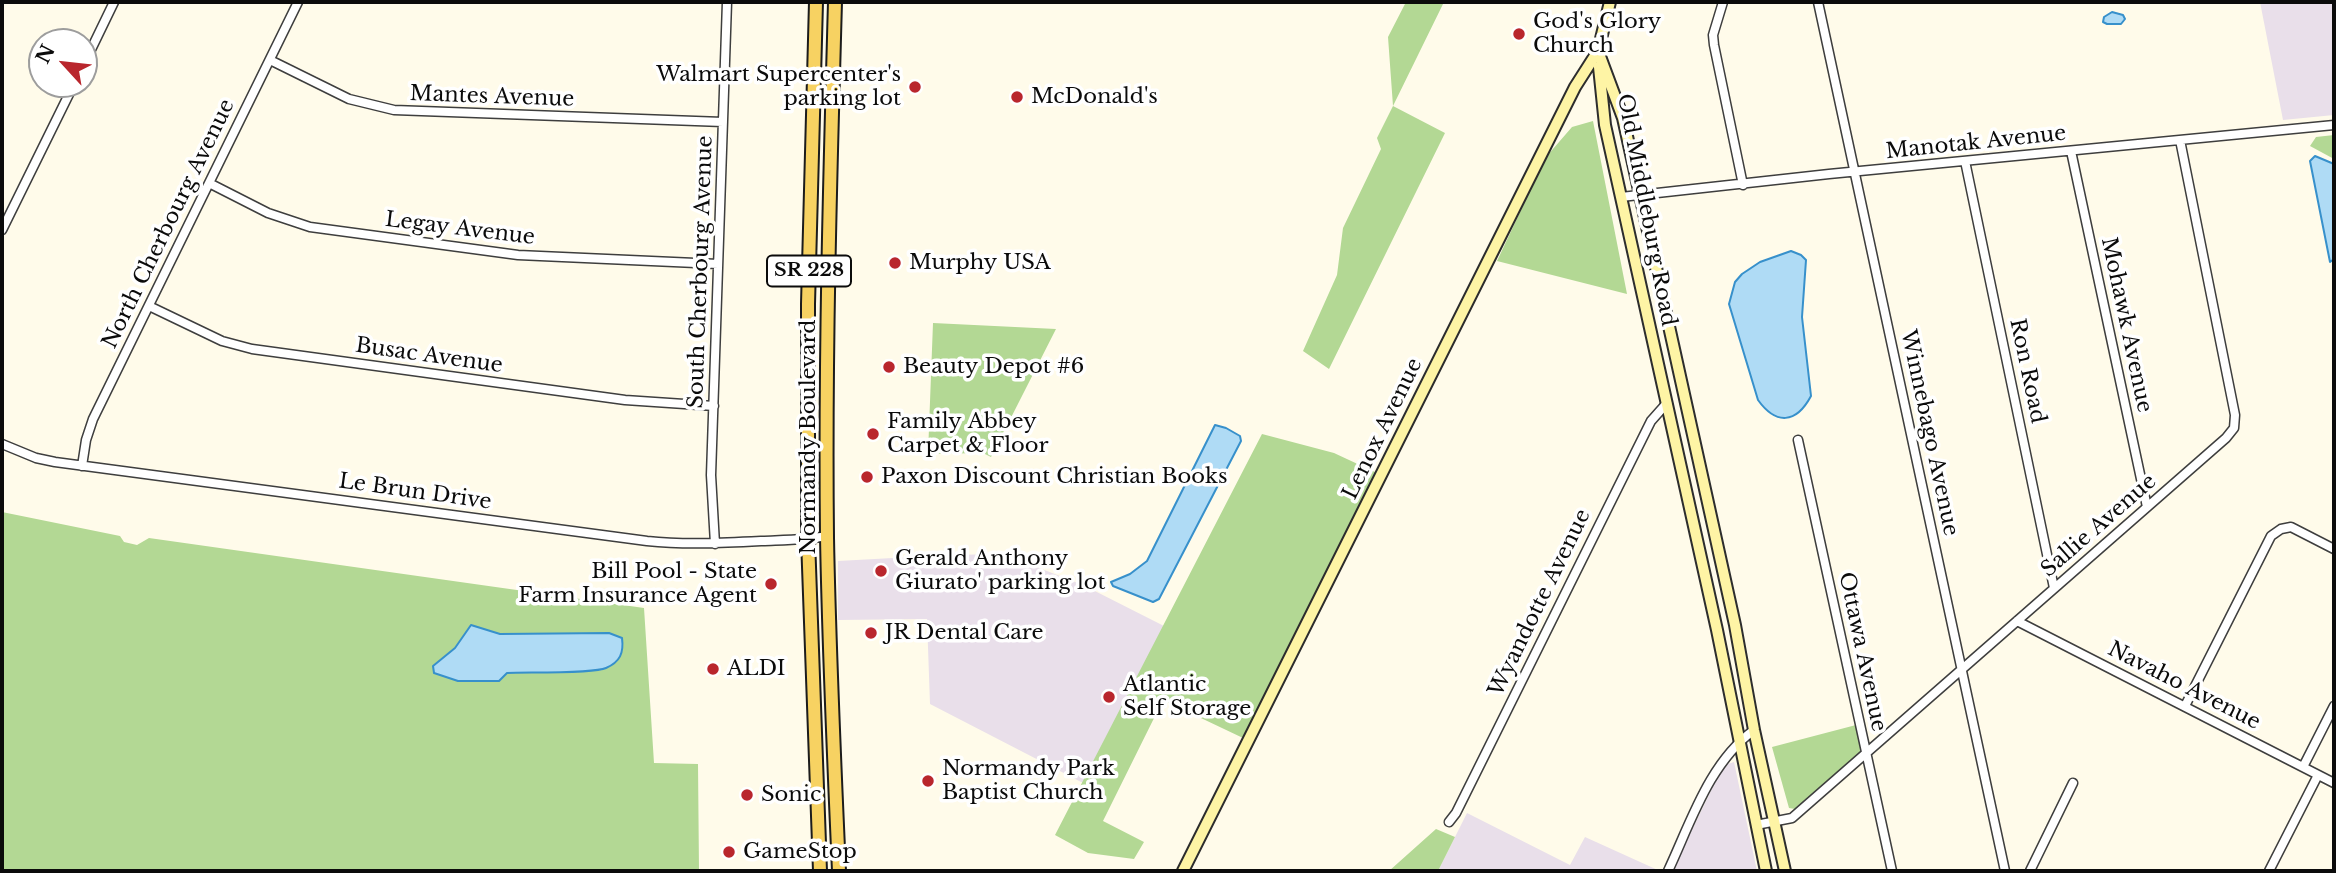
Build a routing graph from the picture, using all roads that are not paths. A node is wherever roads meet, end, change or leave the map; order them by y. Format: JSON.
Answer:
{"nodes":[{"id":1,"x":114,"y":2,"type":"edge"},
{"id":2,"x":298,"y":2,"type":"edge"},
{"id":3,"x":727,"y":2,"type":"edge"},
{"id":4,"x":816,"y":2,"type":"edge"},
{"id":5,"x":835,"y":2,"type":"edge"},
{"id":6,"x":1610,"y":2,"type":"edge"},
{"id":7,"x":1723,"y":2,"type":"edge"},
{"id":8,"x":1818,"y":2,"type":"edge"},
{"id":9,"x":98,"y":35,"type":"edge"},
{"id":10,"x":1598,"y":51,"type":"junction"},
{"id":11,"x":270,"y":60,"type":"junction"},
{"id":12,"x":67,"y":98,"type":"edge"},
{"id":13,"x":723,"y":122,"type":"junction"},
{"id":14,"x":2334,"y":125,"type":"edge"},
{"id":15,"x":2180,"y":140,"type":"junction"},
{"id":16,"x":2071,"y":151,"type":"junction"},
{"id":17,"x":1965,"y":161,"type":"junction"},
{"id":18,"x":1854,"y":172,"type":"junction"},
{"id":19,"x":209,"y":183,"type":"junction"},
{"id":20,"x":1743,"y":185,"type":"junction"},
{"id":21,"x":1640,"y":195,"type":"junction"},
{"id":22,"x":1621,"y":197,"type":"junction"},
{"id":23,"x":2,"y":230,"type":"edge"},
{"id":24,"x":718,"y":264,"type":"junction"},
{"id":25,"x":149,"y":306,"type":"junction"},
{"id":26,"x":1682,"y":388,"type":"junction"},
{"id":27,"x":1667,"y":403,"type":"junction"},
{"id":28,"x":714,"y":406,"type":"junction"},
{"id":29,"x":1798,"y":440,"type":"dead end"},
{"id":30,"x":2,"y":444,"type":"edge"},
{"id":31,"x":82,"y":466,"type":"junction"},
{"id":32,"x":2147,"y":507,"type":"junction"},
{"id":33,"x":827,"y":536,"type":"junction"},
{"id":34,"x":808,"y":539,"type":"junction"},
{"id":35,"x":715,"y":544,"type":"junction"},
{"id":36,"x":1716,"y":545,"type":"junction"},
{"id":37,"x":2334,"y":549,"type":"edge"},
{"id":38,"x":1698,"y":550,"type":"junction"},
{"id":39,"x":2054,"y":588,"type":"junction"},
{"id":40,"x":2017,"y":621,"type":"junction"},
{"id":41,"x":1962,"y":670,"type":"junction"},
{"id":42,"x":2185,"y":706,"type":"junction"},
{"id":43,"x":2334,"y":706,"type":"edge"},
{"id":44,"x":1754,"y":730,"type":"junction"},
{"id":45,"x":1738,"y":742,"type":"junction"},
{"id":46,"x":1867,"y":754,"type":"junction"},
{"id":47,"x":2303,"y":767,"type":"junction"},
{"id":48,"x":2318,"y":775,"type":"junction"},
{"id":49,"x":2073,"y":783,"type":"dead end"},
{"id":50,"x":2334,"y":783,"type":"edge"},
{"id":51,"x":1449,"y":821,"type":"dead end"},
{"id":52,"x":1775,"y":822,"type":"junction"},
{"id":53,"x":1756,"y":825,"type":"junction"},
{"id":54,"x":820,"y":871,"type":"edge"},
{"id":55,"x":839,"y":871,"type":"edge"},
{"id":56,"x":1183,"y":871,"type":"edge"},
{"id":57,"x":1668,"y":871,"type":"edge"},
{"id":58,"x":1766,"y":871,"type":"edge"},
{"id":59,"x":1785,"y":871,"type":"edge"},
{"id":60,"x":1892,"y":871,"type":"edge"},
{"id":61,"x":2005,"y":871,"type":"edge"},
{"id":62,"x":2030,"y":871,"type":"edge"},
{"id":63,"x":2269,"y":871,"type":"edge"}],
"edges":[{"from":1,"to":9,"type":"street"},
{"from":2,"to":11,"type":"street","name":"North Cherbourg Avenue"},
{"from":3,"to":13,"type":"street","name":"South Cherbourg Avenue"},
{"from":4,"to":34,"type":"main road","name":"Normandy Boulevard","number":"SR 228"},
{"from":5,"to":33,"type":"main road","name":"Normandy Boulevard","number":"SR 228"},
{"from":6,"to":10,"type":"main road","name":"Lenox Avenue"},
{"from":7,"to":20,"type":"street"},
{"from":8,"to":18,"type":"street","name":"Winnebago Avenue"},
{"from":10,"to":21,"type":"main road","name":"Old Middleburg Road"},
{"from":10,"to":22,"type":"main road","name":"Old Middleburg Road"},
{"from":10,"to":56,"type":"main road","name":"Lenox Avenue"},
{"from":11,"to":13,"type":"street","name":"Mantes Avenue"},
{"from":11,"to":19,"type":"street","name":"North Cherbourg Avenue"},
{"from":12,"to":23,"type":"street"},
{"from":13,"to":24,"type":"street","name":"South Cherbourg Avenue"},
{"from":14,"to":15,"type":"street","name":"Manotak Avenue"},
{"from":15,"to":16,"type":"street","name":"Manotak Avenue"},
{"from":15,"to":32,"type":"street","name":"Sallie Avenue"},
{"from":16,"to":17,"type":"street","name":"Manotak Avenue"},
{"from":16,"to":32,"type":"street","name":"Mohawk Avenue"},
{"from":17,"to":18,"type":"street","name":"Manotak Avenue"},
{"from":17,"to":39,"type":"street","name":"Ron Road"},
{"from":18,"to":20,"type":"street","name":"Manotak Avenue"},
{"from":18,"to":41,"type":"street","name":"Winnebago Avenue"},
{"from":19,"to":24,"type":"street","name":"Legay Avenue"},
{"from":19,"to":25,"type":"street","name":"North Cherbourg Avenue"},
{"from":20,"to":21,"type":"street","name":"Manotak Avenue"},
{"from":21,"to":22,"type":"street","name":"Manotak Avenue"},
{"from":21,"to":26,"type":"main road","name":"Old Middleburg Road"},
{"from":22,"to":27,"type":"main road","name":"Old Middleburg Road"},
{"from":24,"to":28,"type":"street","name":"South Cherbourg Avenue"},
{"from":25,"to":28,"type":"street","name":"Busac Avenue"},
{"from":25,"to":31,"type":"street","name":"North Cherbourg Avenue"},
{"from":26,"to":27,"type":"main road"},
{"from":26,"to":36,"type":"main road","name":"Old Middleburg Road"},
{"from":27,"to":38,"type":"main road","name":"Old Middleburg Road"},
{"from":27,"to":51,"type":"street","name":"Wyandotte Avenue"},
{"from":28,"to":35,"type":"street","name":"South Cherbourg Avenue"},
{"from":29,"to":46,"type":"street","name":"Ottawa Avenue"},
{"from":30,"to":31,"type":"street","name":"Le Brun Drive"},
{"from":31,"to":35,"type":"street","name":"Le Brun Drive"},
{"from":32,"to":39,"type":"street","name":"Sallie Avenue"},
{"from":33,"to":34,"type":"street","name":"Le Brun Drive"},
{"from":33,"to":55,"type":"main road","name":"Normandy Boulevard","number":"SR 228"},
{"from":34,"to":35,"type":"street","name":"Le Brun Drive"},
{"from":34,"to":54,"type":"main road","name":"Normandy Boulevard","number":"SR 228"},
{"from":36,"to":38,"type":"main road"},
{"from":36,"to":44,"type":"main road","name":"Old Middleburg Road"},
{"from":37,"to":42,"type":"street"},
{"from":38,"to":45,"type":"main road","name":"Old Middleburg Road"},
{"from":39,"to":40,"type":"street","name":"Sallie Avenue"},
{"from":40,"to":41,"type":"street","name":"Sallie Avenue"},
{"from":40,"to":42,"type":"street","name":"Navaho Avenue"},
{"from":41,"to":46,"type":"street","name":"Sallie Avenue"},
{"from":41,"to":61,"type":"street","name":"Winnebago Avenue"},
{"from":42,"to":47,"type":"street","name":"Navaho Avenue"},
{"from":43,"to":47,"type":"street"},
{"from":44,"to":45,"type":"street"},
{"from":44,"to":52,"type":"main road","name":"Old Middleburg Road"},
{"from":45,"to":53,"type":"main road","name":"Old Middleburg Road"},
{"from":45,"to":57,"type":"street"},
{"from":46,"to":52,"type":"street","name":"Sallie Avenue"},
{"from":46,"to":60,"type":"street","name":"Ottawa Avenue"},
{"from":47,"to":48,"type":"street","name":"Navaho Avenue"},
{"from":48,"to":50,"type":"street","name":"Navaho Avenue"},
{"from":48,"to":63,"type":"street"},
{"from":49,"to":62,"type":"street"},
{"from":52,"to":53,"type":"street","name":"Sallie Avenue"},
{"from":52,"to":59,"type":"main road","name":"Old Middleburg Road"},
{"from":53,"to":58,"type":"main road","name":"Old Middleburg Road"}]}
